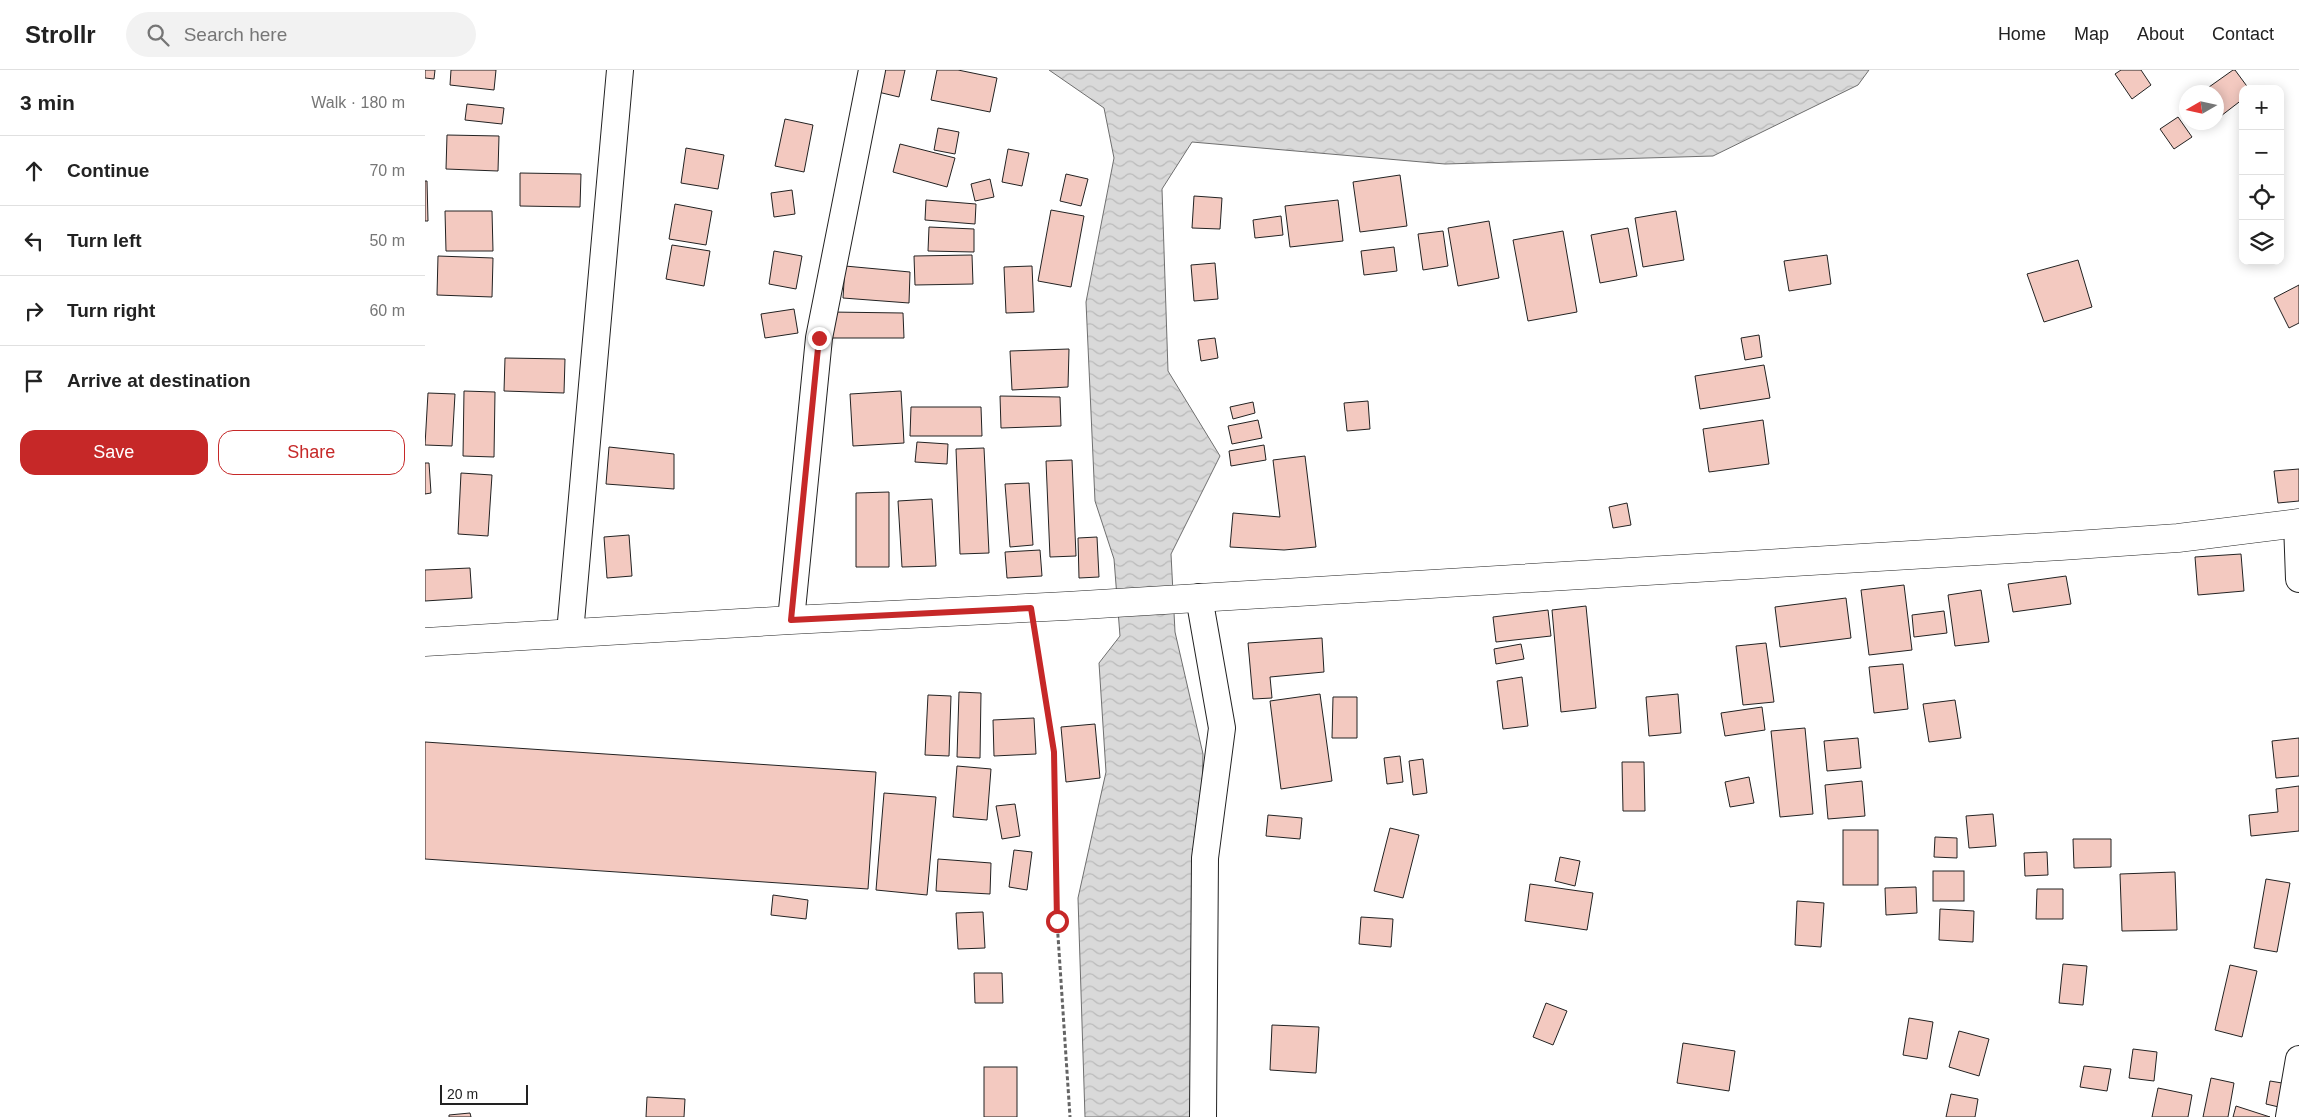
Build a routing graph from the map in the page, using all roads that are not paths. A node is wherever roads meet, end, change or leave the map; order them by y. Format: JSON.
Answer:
{"nodes":[{"id":1,"x":620,"y":70,"type":"edge"},
{"id":2,"x":872,"y":70,"type":"edge"},
{"id":3,"x":2298,"y":523,"type":"edge"},
{"id":4,"x":2299,"y":579,"type":"edge"},
{"id":5,"x":1189,"y":598,"type":"junction"},
{"id":6,"x":791,"y":620,"type":"junction"},
{"id":7,"x":570,"y":633,"type":"junction"},
{"id":8,"x":425,"y":642,"type":"edge"},
{"id":9,"x":2299,"y":1059,"type":"edge"},
{"id":10,"x":1203,"y":1117,"type":"edge"},
{"id":11,"x":2289,"y":1117,"type":"edge"}],
"edges":[{"from":1,"to":7,"type":"street"},
{"from":2,"to":6,"type":"street"},
{"from":3,"to":4,"type":"street"},
{"from":3,"to":5,"type":"street"},
{"from":5,"to":6,"type":"street"},
{"from":5,"to":10,"type":"street"},
{"from":6,"to":7,"type":"street"},
{"from":7,"to":8,"type":"street"},
{"from":9,"to":11,"type":"street"}]}
